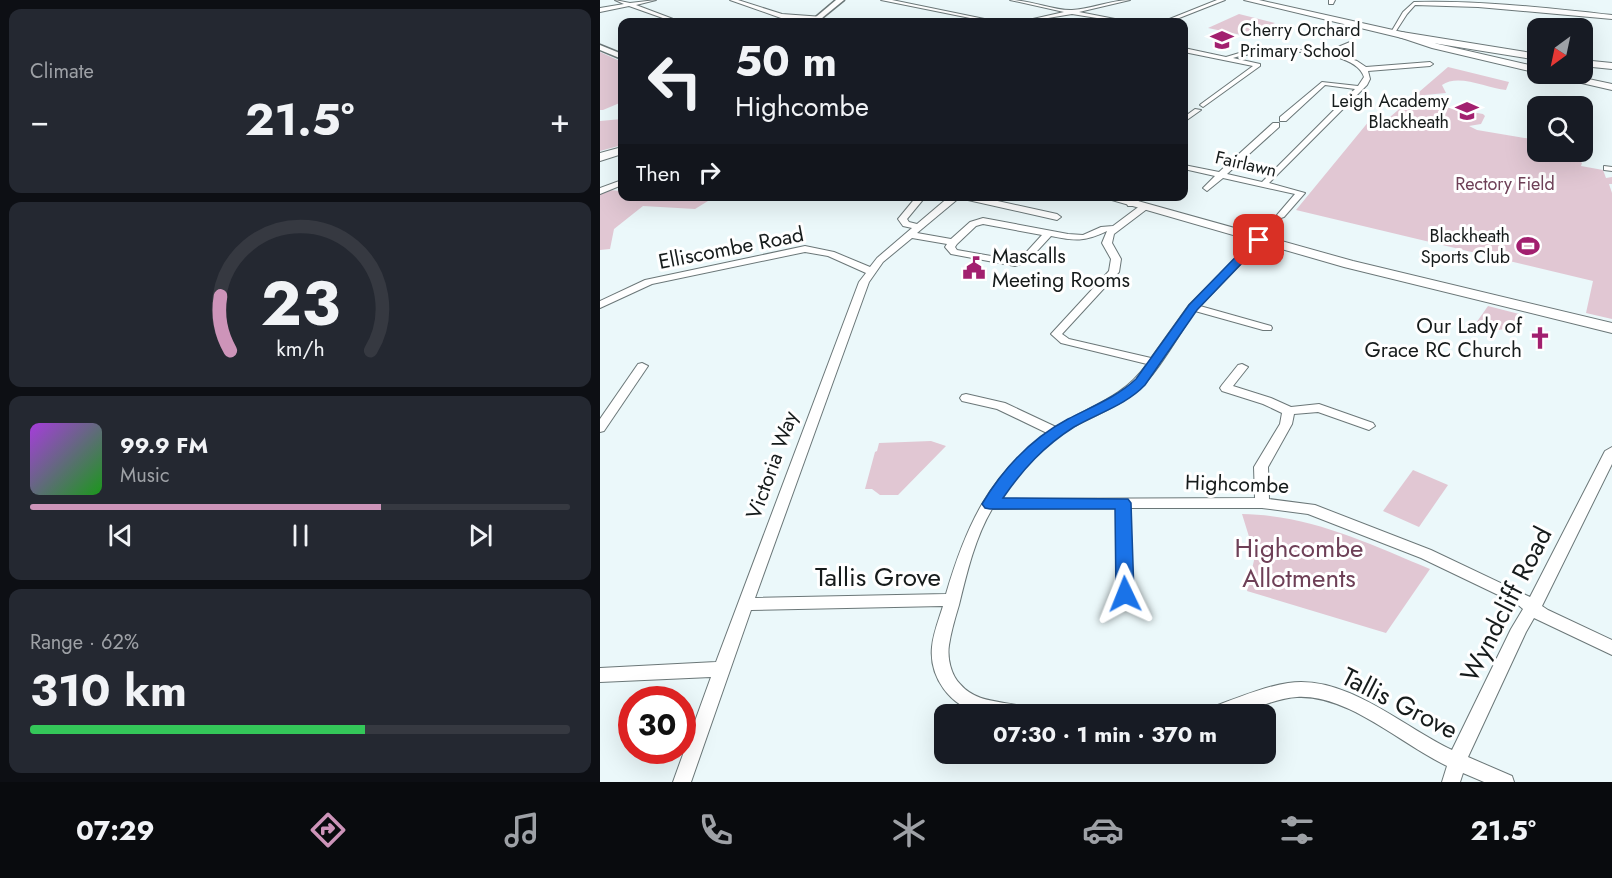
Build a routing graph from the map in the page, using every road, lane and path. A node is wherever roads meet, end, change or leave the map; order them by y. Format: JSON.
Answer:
{"nodes":[{"id":1,"x":618,"y":0,"type":"edge"},
{"id":2,"x":653,"y":0,"type":"edge"},
{"id":3,"x":733,"y":0,"type":"edge"},
{"id":4,"x":840,"y":0,"type":"edge"},
{"id":5,"x":884,"y":0,"type":"edge"},
{"id":6,"x":1014,"y":0,"type":"edge"},
{"id":7,"x":1127,"y":0,"type":"edge"},
{"id":8,"x":1222,"y":0,"type":"edge"},
{"id":9,"x":1248,"y":0,"type":"edge"},
{"id":10,"x":1444,"y":1,"type":"edge"},
{"id":11,"x":630,"y":4,"type":"junction"},
{"id":12,"x":600,"y":10,"type":"edge"},
{"id":13,"x":1076,"y":13,"type":"junction"},
{"id":14,"x":820,"y":17,"type":"joint"},
{"id":15,"x":1612,"y":17,"type":"edge"},
{"id":16,"x":667,"y":18,"type":"edge"},
{"id":17,"x":976,"y":18,"type":"edge"},
{"id":18,"x":1048,"y":18,"type":"edge"},
{"id":19,"x":1100,"y":18,"type":"edge"},
{"id":20,"x":1176,"y":18,"type":"edge"},
{"id":21,"x":1397,"y":34,"type":"junction"},
{"id":22,"x":1350,"y":44,"type":"dead end"},
{"id":23,"x":1444,"y":46,"type":"junction"},
{"id":24,"x":600,"y":47,"type":"edge"},
{"id":25,"x":1188,"y":51,"type":"edge"},
{"id":26,"x":1326,"y":54,"type":"junction"},
{"id":27,"x":618,"y":55,"type":"edge"},
{"id":28,"x":1527,"y":56,"type":"edge"},
{"id":29,"x":1226,"y":58,"type":"junction"},
{"id":30,"x":1430,"y":64,"type":"dead end"},
{"id":31,"x":1593,"y":64,"type":"edge"},
{"id":32,"x":1612,"y":66,"type":"edge"},
{"id":33,"x":1527,"y":67,"type":"edge"},
{"id":34,"x":1365,"y":69,"type":"junction"},
{"id":35,"x":1593,"y":83,"type":"edge"},
{"id":36,"x":1612,"y":87,"type":"edge"},
{"id":37,"x":1360,"y":88,"type":"junction"},
{"id":38,"x":1188,"y":117,"type":"edge"},
{"id":39,"x":1283,"y":119,"type":"dead end"},
{"id":40,"x":1276,"y":125,"type":"dead end"},
{"id":41,"x":618,"y":152,"type":"edge"},
{"id":42,"x":600,"y":157,"type":"edge"},
{"id":43,"x":1188,"y":168,"type":"edge"},
{"id":44,"x":1221,"y":175,"type":"junction"},
{"id":45,"x":618,"y":184,"type":"edge"},
{"id":46,"x":1264,"y":184,"type":"junction"},
{"id":47,"x":1207,"y":188,"type":"dead end"},
{"id":48,"x":600,"y":191,"type":"edge"},
{"id":49,"x":918,"y":201,"type":"edge"},
{"id":50,"x":951,"y":201,"type":"edge"},
{"id":51,"x":976,"y":201,"type":"edge"},
{"id":52,"x":1138,"y":203,"type":"edge"},
{"id":53,"x":1281,"y":215,"type":"dead end"},
{"id":54,"x":1057,"y":217,"type":"dead end"},
{"id":55,"x":1115,"y":229,"type":"junction"},
{"id":56,"x":914,"y":231,"type":"junction"},
{"id":57,"x":1049,"y":233,"type":"junction"},
{"id":58,"x":1259,"y":240,"type":"junction"},
{"id":59,"x":953,"y":242,"type":"junction"},
{"id":60,"x":870,"y":272,"type":"junction"},
{"id":61,"x":600,"y":305,"type":"edge"},
{"id":62,"x":1193,"y":307,"type":"junction"},
{"id":63,"x":1267,"y":328,"type":"dead end"},
{"id":64,"x":1612,"y":328,"type":"edge"},
{"id":65,"x":1155,"y":362,"type":"junction"},
{"id":66,"x":642,"y":366,"type":"dead end"},
{"id":67,"x":1242,"y":367,"type":"dead end"},
{"id":68,"x":966,"y":399,"type":"dead end"},
{"id":69,"x":1289,"y":411,"type":"junction"},
{"id":70,"x":1369,"y":426,"type":"dead end"},
{"id":71,"x":600,"y":428,"type":"edge"},
{"id":72,"x":1057,"y":432,"type":"junction"},
{"id":73,"x":1612,"y":451,"type":"edge"},
{"id":74,"x":1262,"y":502,"type":"junction"},
{"id":75,"x":1123,"y":503,"type":"junction"},
{"id":76,"x":990,"y":504,"type":"junction"},
{"id":77,"x":1125,"y":594,"type":"dead end"},
{"id":78,"x":952,"y":600,"type":"junction"},
{"id":79,"x":745,"y":604,"type":"junction"},
{"id":80,"x":1533,"y":608,"type":"junction"},
{"id":81,"x":1612,"y":648,"type":"edge"},
{"id":82,"x":722,"y":669,"type":"junction"},
{"id":83,"x":600,"y":675,"type":"edge"},
{"id":84,"x":972,"y":704,"type":"edge"},
{"id":85,"x":1244,"y":704,"type":"edge"},
{"id":86,"x":1456,"y":760,"type":"junction"},
{"id":87,"x":682,"y":782,"type":"edge"},
{"id":88,"x":1451,"y":782,"type":"edge"},
{"id":89,"x":1505,"y":782,"type":"edge"}],
"edges":[{"from":1,"to":11,"type":"street"},
{"from":2,"to":11,"type":"street"},
{"from":3,"to":14,"type":"street"},
{"from":4,"to":14,"type":"street"},
{"from":5,"to":17,"type":"street"},
{"from":6,"to":13,"type":"street"},
{"from":7,"to":13,"type":"street"},
{"from":8,"to":20,"type":"street"},
{"from":9,"to":21,"type":"main road"},
{"from":10,"to":15,"type":"street"},
{"from":10,"to":21,"type":"street"},
{"from":11,"to":12,"type":"street"},
{"from":11,"to":16,"type":"street"},
{"from":13,"to":18,"type":"street"},
{"from":13,"to":19,"type":"street"},
{"from":21,"to":23,"type":"main road"},
{"from":22,"to":26,"type":"street"},
{"from":23,"to":28,"type":"main road"},
{"from":23,"to":33,"type":"main road"},
{"from":24,"to":27,"type":"street"},
{"from":25,"to":29,"type":"street"},
{"from":26,"to":29,"type":"street"},
{"from":26,"to":34,"type":"street"},
{"from":29,"to":38,"type":"street"},
{"from":30,"to":34,"type":"street"},
{"from":31,"to":32,"type":"main road"},
{"from":34,"to":37,"type":"street"},
{"from":35,"to":36,"type":"main road"},
{"from":37,"to":39,"type":"street"},
{"from":37,"to":46,"type":"street"},
{"from":40,"to":44,"type":"street"},
{"from":41,"to":42,"type":"main road"},
{"from":43,"to":44,"type":"street","name":"Fairlawn"},
{"from":44,"to":46,"type":"street","name":"Fairlawn"},
{"from":44,"to":47,"type":"street"},
{"from":45,"to":48,"type":"street"},
{"from":46,"to":53,"type":"street","name":"Fairlawn"},
{"from":49,"to":56,"type":"street"},
{"from":50,"to":56,"type":"street","name":"Victoria Way"},
{"from":51,"to":54,"type":"street"},
{"from":52,"to":55,"type":"street"},
{"from":52,"to":58,"type":"main road"},
{"from":55,"to":57,"type":"street"},
{"from":55,"to":65,"type":"street"},
{"from":56,"to":59,"type":"street"},
{"from":56,"to":60,"type":"street","name":"Victoria Way"},
{"from":57,"to":59,"type":"street"},
{"from":57,"to":59,"type":"street"},
{"from":58,"to":62,"type":"street"},
{"from":58,"to":64,"type":"main road"},
{"from":60,"to":61,"type":"street","name":"Elliscombe Road"},
{"from":60,"to":79,"type":"street","name":"Victoria Way"},
{"from":62,"to":63,"type":"street"},
{"from":62,"to":65,"type":"street"},
{"from":65,"to":72,"type":"street"},
{"from":66,"to":71,"type":"street"},
{"from":67,"to":69,"type":"street"},
{"from":68,"to":72,"type":"street"},
{"from":69,"to":70,"type":"street"},
{"from":69,"to":74,"type":"street"},
{"from":72,"to":76,"type":"street"},
{"from":73,"to":80,"type":"street","name":"Wyndcliff Road"},
{"from":74,"to":75,"type":"street","name":"Highcombe"},
{"from":74,"to":80,"type":"street","name":"Highcombe"},
{"from":75,"to":76,"type":"street","name":"Highcombe"},
{"from":75,"to":77,"type":"street"},
{"from":76,"to":78,"type":"street"},
{"from":78,"to":79,"type":"street","name":"Tallis Grove"},
{"from":78,"to":84,"type":"street","name":"Tallis Grove"},
{"from":79,"to":82,"type":"street","name":"Victoria Way"},
{"from":80,"to":81,"type":"street","name":"Highcombe"},
{"from":80,"to":86,"type":"street","name":"Wyndcliff Road"},
{"from":82,"to":83,"type":"street"},
{"from":82,"to":87,"type":"street","name":"Victoria Way"},
{"from":85,"to":86,"type":"street","name":"Tallis Grove"},
{"from":86,"to":88,"type":"street","name":"Wyndcliff Road"},
{"from":86,"to":89,"type":"street","name":"Tallis Grove"}]}
